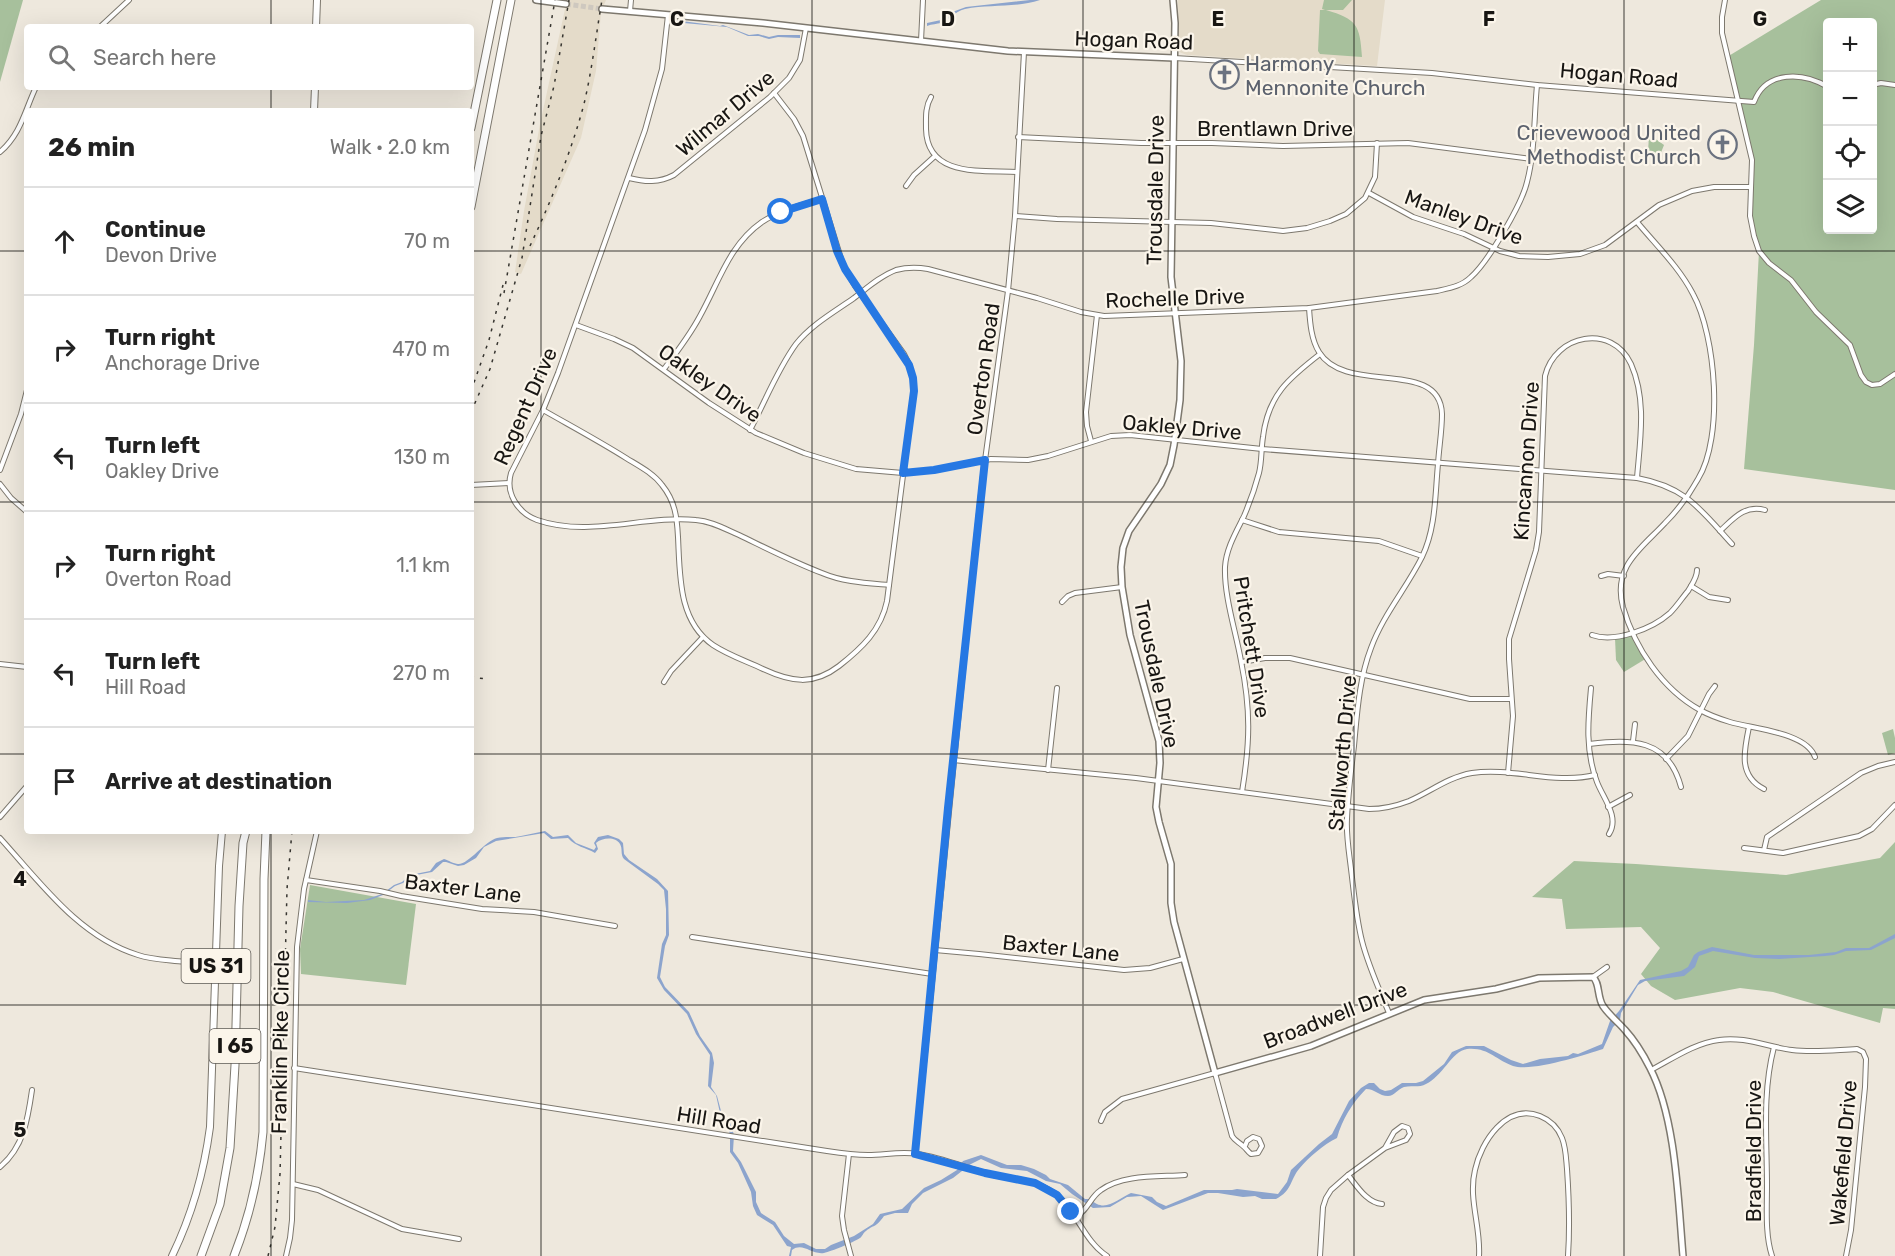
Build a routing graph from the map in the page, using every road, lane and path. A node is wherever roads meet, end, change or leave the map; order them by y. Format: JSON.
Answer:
{"nodes":[{"id":1,"x":129,"y":0,"type":"edge"},
{"id":2,"x":317,"y":0,"type":"edge"},
{"id":3,"x":497,"y":0,"type":"edge"},
{"id":4,"x":512,"y":0,"type":"edge"},
{"id":5,"x":536,"y":0,"type":"edge"},
{"id":6,"x":631,"y":0,"type":"edge"},
{"id":7,"x":923,"y":0,"type":"edge"},
{"id":8,"x":1173,"y":0,"type":"edge"},
{"id":9,"x":1725,"y":0,"type":"edge"},
{"id":10,"x":566,"y":4,"type":"dead end"},
{"id":11,"x":602,"y":9,"type":"tunnel mouth"},
{"id":12,"x":630,"y":12,"type":"junction"},
{"id":13,"x":668,"y":15,"type":"junction"},
{"id":14,"x":103,"y":24,"type":"edge"},
{"id":15,"x":316,"y":24,"type":"edge"},
{"id":16,"x":806,"y":28,"type":"junction"},
{"id":17,"x":921,"y":41,"type":"junction"},
{"id":18,"x":1024,"y":52,"type":"junction"},
{"id":19,"x":1174,"y":58,"type":"junction"},
{"id":20,"x":1877,"y":84,"type":"edge"},
{"id":21,"x":1537,"y":85,"type":"junction"},
{"id":22,"x":1823,"y":85,"type":"edge"},
{"id":23,"x":1895,"y":85,"type":"edge"},
{"id":24,"x":35,"y":90,"type":"edge"},
{"id":25,"x":315,"y":90,"type":"edge"},
{"id":26,"x":774,"y":93,"type":"junction"},
{"id":27,"x":931,"y":97,"type":"dead end"},
{"id":28,"x":1737,"y":99,"type":"junction"},
{"id":29,"x":27,"y":108,"type":"edge"},
{"id":30,"x":315,"y":108,"type":"edge"},
{"id":31,"x":474,"y":114,"type":"edge"},
{"id":32,"x":24,"y":116,"type":"edge"},
{"id":33,"x":1018,"y":137,"type":"junction"},
{"id":34,"x":1172,"y":143,"type":"junction"},
{"id":35,"x":1377,"y":143,"type":"junction"},
{"id":36,"x":0,"y":152,"type":"edge"},
{"id":37,"x":935,"y":156,"type":"junction"},
{"id":38,"x":1531,"y":159,"type":"junction"},
{"id":39,"x":1017,"y":172,"type":"junction"},
{"id":40,"x":629,"y":178,"type":"junction"},
{"id":41,"x":906,"y":186,"type":"dead end"},
{"id":42,"x":1751,"y":187,"type":"junction"},
{"id":43,"x":474,"y":192,"type":"edge"},
{"id":44,"x":1369,"y":193,"type":"junction"},
{"id":45,"x":822,"y":199,"type":"junction"},
{"id":46,"x":1015,"y":216,"type":"junction"},
{"id":47,"x":1172,"y":222,"type":"junction"},
{"id":48,"x":1637,"y":222,"type":"junction"},
{"id":49,"x":1492,"y":248,"type":"junction"},
{"id":50,"x":1008,"y":291,"type":"junction"},
{"id":51,"x":860,"y":293,"type":"junction"},
{"id":52,"x":1309,"y":308,"type":"junction"},
{"id":53,"x":1175,"y":314,"type":"junction"},
{"id":54,"x":1097,"y":315,"type":"junction"},
{"id":55,"x":576,"y":325,"type":"junction"},
{"id":56,"x":1320,"y":354,"type":"junction"},
{"id":57,"x":664,"y":369,"type":"junction"},
{"id":58,"x":1895,"y":374,"type":"edge"},
{"id":59,"x":24,"y":404,"type":"edge"},
{"id":60,"x":543,"y":410,"type":"junction"},
{"id":61,"x":750,"y":430,"type":"junction"},
{"id":62,"x":1175,"y":439,"type":"junction"},
{"id":63,"x":1091,"y":441,"type":"junction"},
{"id":64,"x":1262,"y":449,"type":"junction"},
{"id":65,"x":985,"y":460,"type":"junction"},
{"id":66,"x":1438,"y":463,"type":"junction"},
{"id":67,"x":0,"y":470,"type":"edge"},
{"id":68,"x":1542,"y":471,"type":"junction"},
{"id":69,"x":903,"y":473,"type":"junction"},
{"id":70,"x":1637,"y":478,"type":"junction"},
{"id":71,"x":509,"y":483,"type":"junction"},
{"id":72,"x":0,"y":484,"type":"edge"},
{"id":73,"x":474,"y":485,"type":"edge"},
{"id":74,"x":1687,"y":497,"type":"junction"},
{"id":75,"x":24,"y":509,"type":"edge"},
{"id":76,"x":1765,"y":510,"type":"dead end"},
{"id":77,"x":677,"y":520,"type":"junction"},
{"id":78,"x":1242,"y":520,"type":"junction"},
{"id":79,"x":1720,"y":531,"type":"junction"},
{"id":80,"x":1732,"y":544,"type":"dead end"},
{"id":81,"x":1422,"y":556,"type":"junction"},
{"id":82,"x":1697,"y":570,"type":"dead end"},
{"id":83,"x":1601,"y":576,"type":"dead end"},
{"id":84,"x":1624,"y":576,"type":"junction"},
{"id":85,"x":889,"y":585,"type":"junction"},
{"id":86,"x":1691,"y":586,"type":"junction"},
{"id":87,"x":1122,"y":587,"type":"junction"},
{"id":88,"x":1728,"y":600,"type":"dead end"},
{"id":89,"x":1062,"y":602,"type":"dead end"},
{"id":90,"x":1634,"y":632,"type":"junction"},
{"id":91,"x":1592,"y":635,"type":"dead end"},
{"id":92,"x":703,"y":637,"type":"junction"},
{"id":93,"x":1242,"y":662,"type":"junction"},
{"id":94,"x":0,"y":664,"type":"edge"},
{"id":95,"x":24,"y":667,"type":"edge"},
{"id":96,"x":1363,"y":675,"type":"junction"},
{"id":97,"x":664,"y":682,"type":"dead end"},
{"id":98,"x":1715,"y":686,"type":"dead end"},
{"id":99,"x":1057,"y":688,"type":"dead end"},
{"id":100,"x":1591,"y":688,"type":"dead end"},
{"id":101,"x":1511,"y":699,"type":"junction"},
{"id":102,"x":1702,"y":711,"type":"junction"},
{"id":103,"x":1635,"y":724,"type":"dead end"},
{"id":104,"x":1749,"y":727,"type":"junction"},
{"id":105,"x":1633,"y":741,"type":"junction"},
{"id":106,"x":1589,"y":744,"type":"junction"},
{"id":107,"x":1815,"y":757,"type":"dead end"},
{"id":108,"x":1666,"y":759,"type":"junction"},
{"id":109,"x":953,"y":760,"type":"junction"},
{"id":110,"x":1895,"y":762,"type":"edge"},
{"id":111,"x":1048,"y":770,"type":"junction"},
{"id":112,"x":1508,"y":773,"type":"junction"},
{"id":113,"x":1595,"y":775,"type":"junction"},
{"id":114,"x":1158,"y":781,"type":"junction"},
{"id":115,"x":1681,"y":787,"type":"dead end"},
{"id":116,"x":24,"y":789,"type":"edge"},
{"id":117,"x":1764,"y":789,"type":"dead end"},
{"id":118,"x":1242,"y":792,"type":"junction"},
{"id":119,"x":1630,"y":795,"type":"dead end"},
{"id":120,"x":1895,"y":805,"type":"edge"},
{"id":121,"x":1348,"y":807,"type":"junction"},
{"id":122,"x":1608,"y":807,"type":"junction"},
{"id":123,"x":0,"y":817,"type":"edge"},
{"id":124,"x":222,"y":834,"type":"edge"},
{"id":125,"x":245,"y":834,"type":"edge"},
{"id":126,"x":266,"y":834,"type":"edge"},
{"id":127,"x":316,"y":834,"type":"edge"},
{"id":128,"x":1609,"y":834,"type":"dead end"},
{"id":129,"x":0,"y":838,"type":"edge"},
{"id":130,"x":1744,"y":848,"type":"dead end"},
{"id":131,"x":1764,"y":850,"type":"junction"},
{"id":132,"x":306,"y":880,"type":"junction"},
{"id":133,"x":615,"y":926,"type":"dead end"},
{"id":134,"x":692,"y":938,"type":"dead end"},
{"id":135,"x":935,"y":950,"type":"junction"},
{"id":136,"x":1183,"y":959,"type":"junction"},
{"id":137,"x":216,"y":960,"type":"junction"},
{"id":138,"x":184,"y":962,"type":"junction"},
{"id":139,"x":1607,"y":967,"type":"dead end"},
{"id":140,"x":216,"y":968,"type":"junction"},
{"id":141,"x":932,"y":974,"type":"junction"},
{"id":142,"x":1594,"y":977,"type":"junction"},
{"id":143,"x":1389,"y":1013,"type":"junction"},
{"id":144,"x":1774,"y":1047,"type":"junction"},
{"id":145,"x":294,"y":1068,"type":"junction"},
{"id":146,"x":1651,"y":1070,"type":"junction"},
{"id":147,"x":1215,"y":1073,"type":"junction"},
{"id":148,"x":32,"y":1090,"type":"dead end"},
{"id":149,"x":1101,"y":1121,"type":"dead end"},
{"id":150,"x":1245,"y":1146,"type":"junction"},
{"id":151,"x":1385,"y":1148,"type":"junction"},
{"id":152,"x":849,"y":1154,"type":"junction"},
{"id":153,"x":915,"y":1154,"type":"junction"},
{"id":154,"x":0,"y":1167,"type":"edge"},
{"id":155,"x":1185,"y":1175,"type":"dead end"},
{"id":156,"x":1347,"y":1175,"type":"junction"},
{"id":157,"x":292,"y":1184,"type":"junction"},
{"id":158,"x":1382,"y":1204,"type":"dead end"},
{"id":159,"x":1075,"y":1217,"type":"junction"},
{"id":160,"x":459,"y":1239,"type":"dead end"},
{"id":161,"x":172,"y":1256,"type":"edge"},
{"id":162,"x":201,"y":1256,"type":"edge"},
{"id":163,"x":234,"y":1256,"type":"edge"},
{"id":164,"x":286,"y":1256,"type":"edge"},
{"id":165,"x":851,"y":1256,"type":"edge"},
{"id":166,"x":1107,"y":1256,"type":"edge"},
{"id":167,"x":1320,"y":1256,"type":"edge"},
{"id":168,"x":1479,"y":1256,"type":"edge"},
{"id":169,"x":1568,"y":1256,"type":"edge"},
{"id":170,"x":1683,"y":1256,"type":"edge"},
{"id":171,"x":1772,"y":1256,"type":"edge"},
{"id":172,"x":1846,"y":1256,"type":"edge"}],
"edges":[{"from":1,"to":14,"type":"street"},
{"from":2,"to":15,"type":"main road"},
{"from":3,"to":31,"type":"highway"},
{"from":4,"to":43,"type":"highway"},
{"from":5,"to":10,"type":"street"},
{"from":6,"to":12,"type":"street"},
{"from":7,"to":17,"type":"street"},
{"from":8,"to":19,"type":"street","name":"Trousdale Drive"},
{"from":9,"to":28,"type":"street"},
{"from":11,"to":12,"type":"street","name":"Hogan Road"},
{"from":12,"to":13,"type":"street","name":"Hogan Road"},
{"from":13,"to":16,"type":"street","name":"Hogan Road"},
{"from":13,"to":40,"type":"street","name":"Regent Drive"},
{"from":16,"to":17,"type":"street","name":"Hogan Road"},
{"from":16,"to":26,"type":"street","name":"Wilmar Drive"},
{"from":17,"to":18,"type":"street","name":"Hogan Road"},
{"from":18,"to":19,"type":"street","name":"Hogan Road"},
{"from":18,"to":33,"type":"street","name":"Overton Road"},
{"from":19,"to":21,"type":"street","name":"Hogan Road"},
{"from":19,"to":34,"type":"street","name":"Trousdale Drive"},
{"from":20,"to":23,"type":"street"},
{"from":21,"to":28,"type":"street","name":"Hogan Road"},
{"from":21,"to":38,"type":"street","name":"Rochelle Drive"},
{"from":22,"to":28,"type":"street"},
{"from":24,"to":29,"type":"street"},
{"from":25,"to":30,"type":"main road"},
{"from":26,"to":40,"type":"street","name":"Wilmar Drive"},
{"from":26,"to":45,"type":"street"},
{"from":27,"to":37,"type":"street"},
{"from":28,"to":42,"type":"street"},
{"from":32,"to":36,"type":"street"},
{"from":33,"to":34,"type":"street","name":"Brentlawn Drive"},
{"from":33,"to":39,"type":"street","name":"Overton Road"},
{"from":34,"to":35,"type":"street","name":"Brentlawn Drive"},
{"from":34,"to":47,"type":"street","name":"Trousdale Drive"},
{"from":35,"to":38,"type":"street","name":"Brentlawn Drive"},
{"from":35,"to":44,"type":"street"},
{"from":37,"to":39,"type":"street"},
{"from":37,"to":41,"type":"street"},
{"from":38,"to":49,"type":"street","name":"Rochelle Drive"},
{"from":39,"to":46,"type":"street","name":"Overton Road"},
{"from":40,"to":55,"type":"street","name":"Regent Drive"},
{"from":42,"to":48,"type":"street","name":"Manley Drive"},
{"from":42,"to":58,"type":"street"},
{"from":44,"to":47,"type":"street"},
{"from":44,"to":49,"type":"street","name":"Manley Drive"},
{"from":45,"to":51,"type":"street"},
{"from":45,"to":57,"type":"street"},
{"from":46,"to":47,"type":"street"},
{"from":46,"to":50,"type":"street","name":"Overton Road"},
{"from":47,"to":53,"type":"street","name":"Trousdale Drive"},
{"from":48,"to":49,"type":"street","name":"Manley Drive"},
{"from":48,"to":74,"type":"street"},
{"from":49,"to":52,"type":"street","name":"Rochelle Drive"},
{"from":50,"to":51,"type":"street","name":"Rochelle Drive"},
{"from":50,"to":54,"type":"street","name":"Rochelle Drive"},
{"from":50,"to":65,"type":"street","name":"Overton Road"},
{"from":51,"to":61,"type":"street","name":"Rochelle Drive"},
{"from":51,"to":69,"type":"street"},
{"from":52,"to":53,"type":"street","name":"Rochelle Drive"},
{"from":52,"to":56,"type":"street"},
{"from":53,"to":54,"type":"street","name":"Rochelle Drive"},
{"from":53,"to":62,"type":"street","name":"Trousdale Drive"},
{"from":54,"to":63,"type":"street"},
{"from":55,"to":57,"type":"street","name":"Oakley Drive"},
{"from":55,"to":60,"type":"street","name":"Regent Drive"},
{"from":56,"to":64,"type":"street","name":"Pritchett Drive"},
{"from":56,"to":66,"type":"street","name":"Stallworth Drive"},
{"from":57,"to":61,"type":"street","name":"Oakley Drive"},
{"from":59,"to":67,"type":"street"},
{"from":60,"to":71,"type":"street","name":"Regent Drive"},
{"from":60,"to":77,"type":"street"},
{"from":61,"to":69,"type":"street","name":"Oakley Drive"},
{"from":62,"to":63,"type":"street","name":"Oakley Drive"},
{"from":62,"to":64,"type":"street","name":"Oakley Drive"},
{"from":62,"to":87,"type":"street","name":"Trousdale Drive"},
{"from":63,"to":65,"type":"street","name":"Oakley Drive"},
{"from":64,"to":66,"type":"street","name":"Oakley Drive"},
{"from":64,"to":78,"type":"street","name":"Pritchett Drive"},
{"from":65,"to":69,"type":"street","name":"Oakley Drive"},
{"from":65,"to":109,"type":"street","name":"Overton Road"},
{"from":66,"to":68,"type":"street","name":"Oakley Drive"},
{"from":66,"to":81,"type":"street","name":"Stallworth Drive"},
{"from":68,"to":70,"type":"street","name":"Oakley Drive"},
{"from":68,"to":70,"type":"street","name":"Kincannon Drive"},
{"from":68,"to":101,"type":"street","name":"Kincannon Drive"},
{"from":69,"to":85,"type":"street"},
{"from":70,"to":74,"type":"street","name":"Oakley Drive"},
{"from":71,"to":73,"type":"street"},
{"from":71,"to":77,"type":"street","name":"Regent Drive"},
{"from":72,"to":75,"type":"street"},
{"from":74,"to":79,"type":"street","name":"Oakley Drive"},
{"from":74,"to":84,"type":"street"},
{"from":76,"to":79,"type":"street"},
{"from":77,"to":85,"type":"street","name":"Regent Drive"},
{"from":77,"to":92,"type":"street"},
{"from":78,"to":81,"type":"street"},
{"from":78,"to":93,"type":"street","name":"Pritchett Drive"},
{"from":79,"to":80,"type":"street","name":"Oakley Drive"},
{"from":81,"to":96,"type":"street","name":"Stallworth Drive"},
{"from":82,"to":86,"type":"street"},
{"from":83,"to":84,"type":"street"},
{"from":84,"to":90,"type":"street"},
{"from":85,"to":92,"type":"street"},
{"from":86,"to":88,"type":"street"},
{"from":86,"to":90,"type":"street"},
{"from":87,"to":89,"type":"street"},
{"from":87,"to":114,"type":"street","name":"Trousdale Drive"},
{"from":90,"to":91,"type":"street"},
{"from":90,"to":102,"type":"street"},
{"from":92,"to":97,"type":"street"},
{"from":93,"to":96,"type":"street"},
{"from":93,"to":118,"type":"street","name":"Pritchett Drive"},
{"from":94,"to":95,"type":"street"},
{"from":96,"to":101,"type":"street"},
{"from":96,"to":121,"type":"street","name":"Stallworth Drive"},
{"from":98,"to":102,"type":"street"},
{"from":99,"to":111,"type":"street"},
{"from":100,"to":106,"type":"street"},
{"from":101,"to":112,"type":"street","name":"Kincannon Drive"},
{"from":102,"to":104,"type":"street"},
{"from":102,"to":108,"type":"street"},
{"from":103,"to":105,"type":"street"},
{"from":104,"to":107,"type":"street"},
{"from":104,"to":117,"type":"street"},
{"from":105,"to":106,"type":"street"},
{"from":105,"to":108,"type":"street"},
{"from":106,"to":113,"type":"street"},
{"from":108,"to":115,"type":"street"},
{"from":109,"to":111,"type":"street"},
{"from":109,"to":135,"type":"street","name":"Overton Road"},
{"from":110,"to":131,"type":"street"},
{"from":111,"to":114,"type":"street"},
{"from":112,"to":113,"type":"street"},
{"from":112,"to":121,"type":"street"},
{"from":113,"to":122,"type":"street"},
{"from":114,"to":118,"type":"street"},
{"from":114,"to":136,"type":"street","name":"Trousdale Drive"},
{"from":116,"to":123,"type":"street"},
{"from":118,"to":121,"type":"street"},
{"from":119,"to":122,"type":"street"},
{"from":120,"to":131,"type":"street"},
{"from":121,"to":143,"type":"street","name":"Stallworth Drive"},
{"from":122,"to":128,"type":"street"},
{"from":124,"to":137,"type":"main road","number":"US 31"},
{"from":125,"to":162,"type":"highway","number":"I 65"},
{"from":126,"to":163,"type":"highway","number":"I 65"},
{"from":127,"to":132,"type":"street","name":"Franklin Pike Circle"},
{"from":129,"to":138,"type":"street"},
{"from":130,"to":131,"type":"street"},
{"from":132,"to":133,"type":"street","name":"Baxter Lane"},
{"from":132,"to":145,"type":"street","name":"Franklin Pike Circle"},
{"from":134,"to":141,"type":"street"},
{"from":135,"to":136,"type":"street","name":"Baxter Lane"},
{"from":135,"to":141,"type":"street","name":"Overton Road"},
{"from":136,"to":147,"type":"street","name":"Trousdale Drive"},
{"from":137,"to":138,"type":"street"},
{"from":137,"to":140,"type":"main road","number":"US 31"},
{"from":138,"to":140,"type":"street"},
{"from":139,"to":142,"type":"street"},
{"from":140,"to":161,"type":"main road","number":"US 31"},
{"from":141,"to":153,"type":"street","name":"Overton Road"},
{"from":142,"to":143,"type":"street","name":"Broadwell Drive"},
{"from":142,"to":146,"type":"street"},
{"from":143,"to":147,"type":"street","name":"Broadwell Drive"},
{"from":144,"to":146,"type":"street"},
{"from":144,"to":171,"type":"street","name":"Bradfield Drive"},
{"from":144,"to":172,"type":"street","name":"Wakefield Drive"},
{"from":145,"to":152,"type":"street","name":"Hill Road"},
{"from":145,"to":157,"type":"street","name":"Franklin Pike Circle"},
{"from":146,"to":170,"type":"street"},
{"from":147,"to":149,"type":"street","name":"Broadwell Drive"},
{"from":147,"to":150,"type":"street"},
{"from":148,"to":154,"type":"street"},
{"from":150,"to":150,"type":"street"},
{"from":151,"to":151,"type":"street"},
{"from":151,"to":156,"type":"street"},
{"from":152,"to":153,"type":"street","name":"Hill Road"},
{"from":152,"to":165,"type":"street"},
{"from":153,"to":159,"type":"street","name":"Hill Road"},
{"from":155,"to":159,"type":"street"},
{"from":156,"to":158,"type":"street"},
{"from":156,"to":167,"type":"street"},
{"from":157,"to":160,"type":"street"},
{"from":157,"to":164,"type":"street","name":"Franklin Pike Circle"},
{"from":159,"to":166,"type":"street","name":"Hill Road"},
{"from":168,"to":169,"type":"street"}]}
